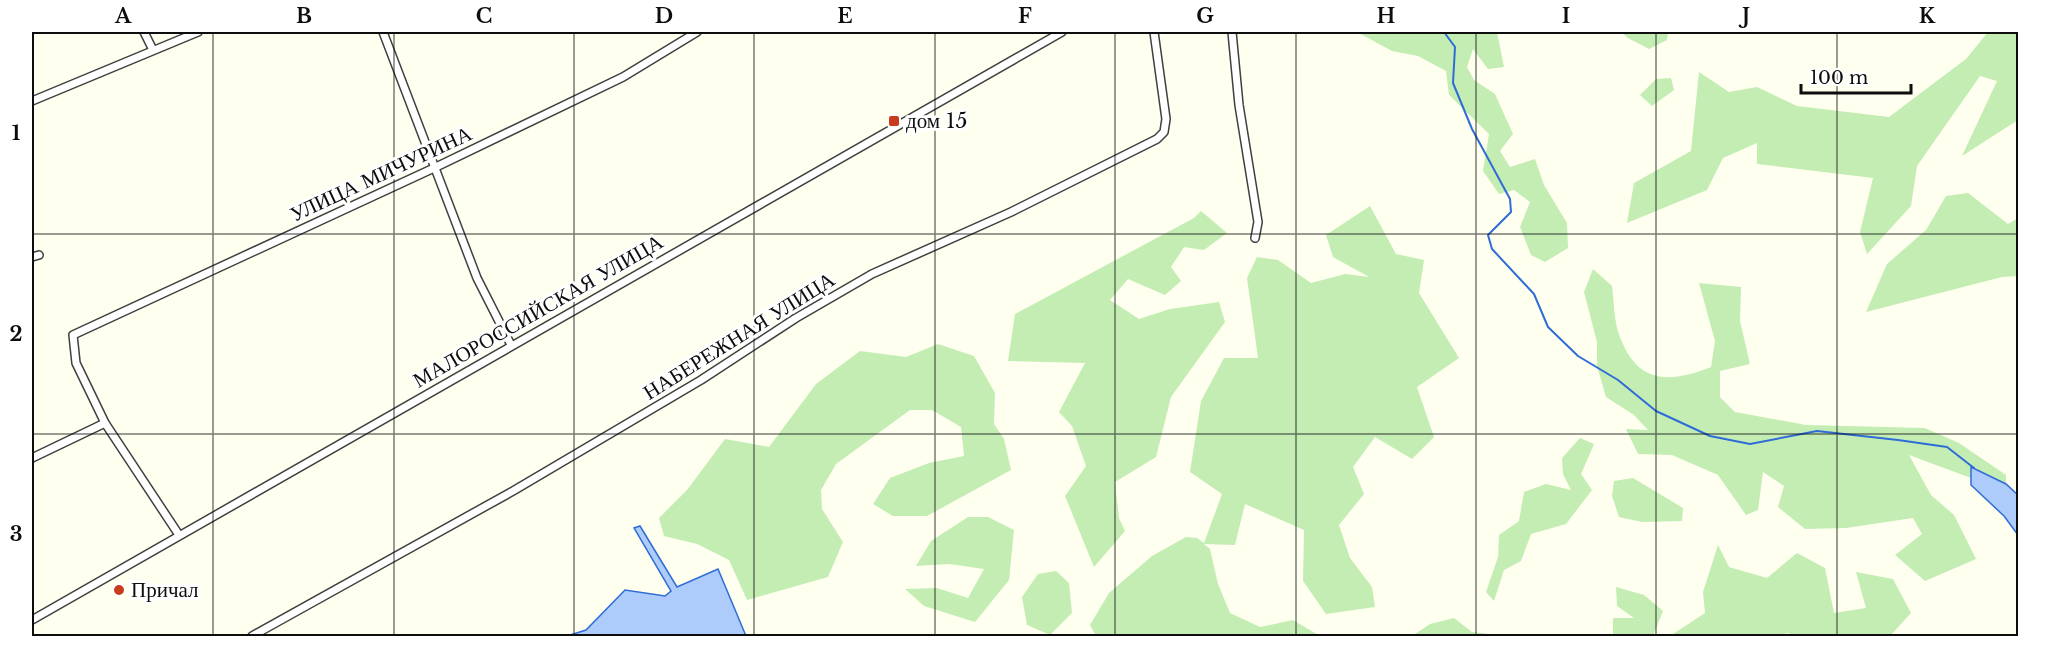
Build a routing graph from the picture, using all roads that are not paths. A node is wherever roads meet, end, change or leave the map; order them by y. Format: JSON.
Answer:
{"nodes":[{"id":1,"x":144,"y":32,"type":"edge"},
{"id":2,"x":198,"y":32,"type":"edge"},
{"id":3,"x":383,"y":32,"type":"edge"},
{"id":4,"x":697,"y":32,"type":"edge"},
{"id":5,"x":1062,"y":32,"type":"edge"},
{"id":6,"x":1154,"y":32,"type":"edge"},
{"id":7,"x":1232,"y":32,"type":"edge"},
{"id":8,"x":153,"y":50,"type":"junction"},
{"id":9,"x":32,"y":101,"type":"edge"},
{"id":10,"x":434,"y":168,"type":"junction"},
{"id":11,"x":1255,"y":238,"type":"dead end"},
{"id":12,"x":511,"y":345,"type":"junction"},
{"id":13,"x":105,"y":423,"type":"junction"},
{"id":14,"x":32,"y":458,"type":"edge"},
{"id":15,"x":179,"y":535,"type":"junction"},
{"id":16,"x":32,"y":620,"type":"edge"},
{"id":17,"x":252,"y":636,"type":"edge"}],
"edges":[{"from":1,"to":8,"type":"street"},
{"from":2,"to":8,"type":"street"},
{"from":3,"to":10,"type":"street"},
{"from":4,"to":10,"type":"street","name":"УЛИЦА МИЧУРИНА"},
{"from":5,"to":12,"type":"street","name":"МАЛОРОССИЙСКАЯ УЛИЦА"},
{"from":6,"to":17,"type":"street","name":"НАБЕРЕЖНАЯ УЛИЦА"},
{"from":7,"to":11,"type":"street"},
{"from":8,"to":9,"type":"street"},
{"from":10,"to":12,"type":"street"},
{"from":10,"to":13,"type":"street","name":"УЛИЦА МИЧУРИНА"},
{"from":12,"to":15,"type":"street","name":"МАЛОРОССИЙСКАЯ УЛИЦА"},
{"from":13,"to":14,"type":"street"},
{"from":13,"to":15,"type":"street"},
{"from":15,"to":16,"type":"street","name":"МАЛОРОССИЙСКАЯ УЛИЦА"}]}
